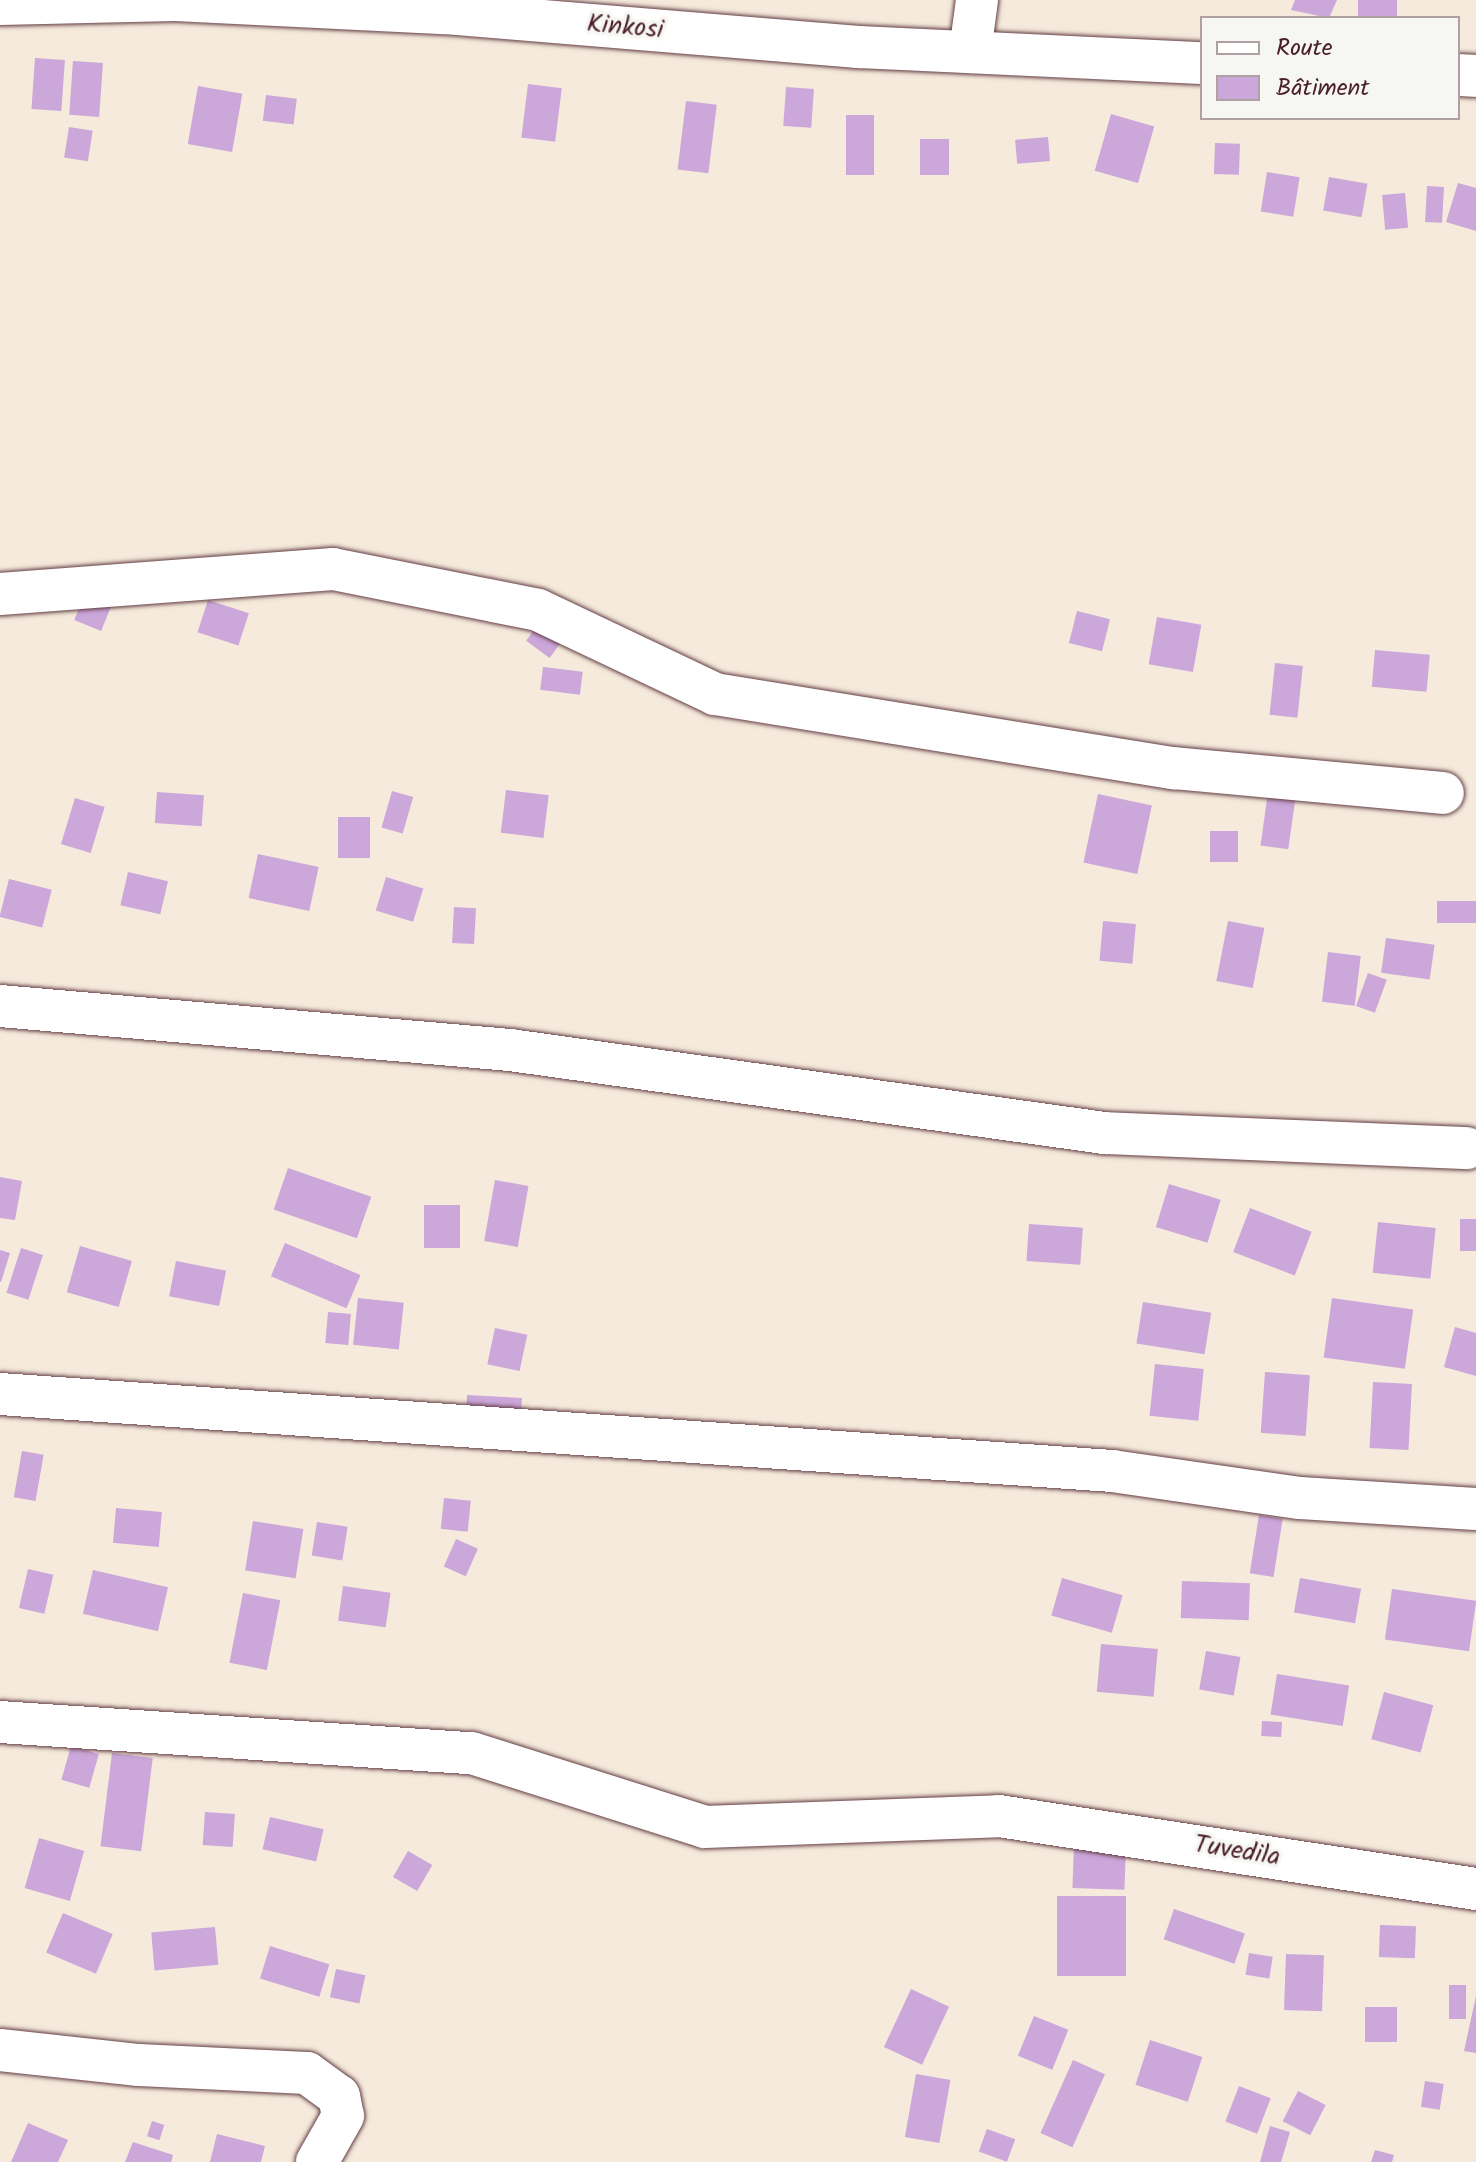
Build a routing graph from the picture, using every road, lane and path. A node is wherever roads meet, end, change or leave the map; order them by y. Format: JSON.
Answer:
{"nodes":[{"id":1,"x":977,"y":0,"type":"edge"},
{"id":2,"x":0,"y":4,"type":"edge"},
{"id":3,"x":970,"y":52,"type":"junction"},
{"id":4,"x":1200,"y":63,"type":"edge"},
{"id":5,"x":0,"y":594,"type":"edge"},
{"id":6,"x":1443,"y":793,"type":"dead end"},
{"id":7,"x":0,"y":1006,"type":"edge"},
{"id":8,"x":1467,"y":1148,"type":"dead end"},
{"id":9,"x":0,"y":1394,"type":"edge"},
{"id":10,"x":1476,"y":1509,"type":"edge"},
{"id":11,"x":0,"y":1722,"type":"edge"},
{"id":12,"x":1476,"y":1889,"type":"edge"},
{"id":13,"x":0,"y":2050,"type":"edge"},
{"id":14,"x":317,"y":2162,"type":"edge"}],
"edges":[{"from":1,"to":3,"type":"street"},
{"from":2,"to":3,"type":"street","name":"Kinkosi"},
{"from":3,"to":4,"type":"street","name":"Kinkosi"},
{"from":5,"to":6,"type":"street"},
{"from":7,"to":8,"type":"street"},
{"from":9,"to":10,"type":"street"},
{"from":11,"to":12,"type":"street","name":"Tuvedila"},
{"from":13,"to":14,"type":"street"}]}
